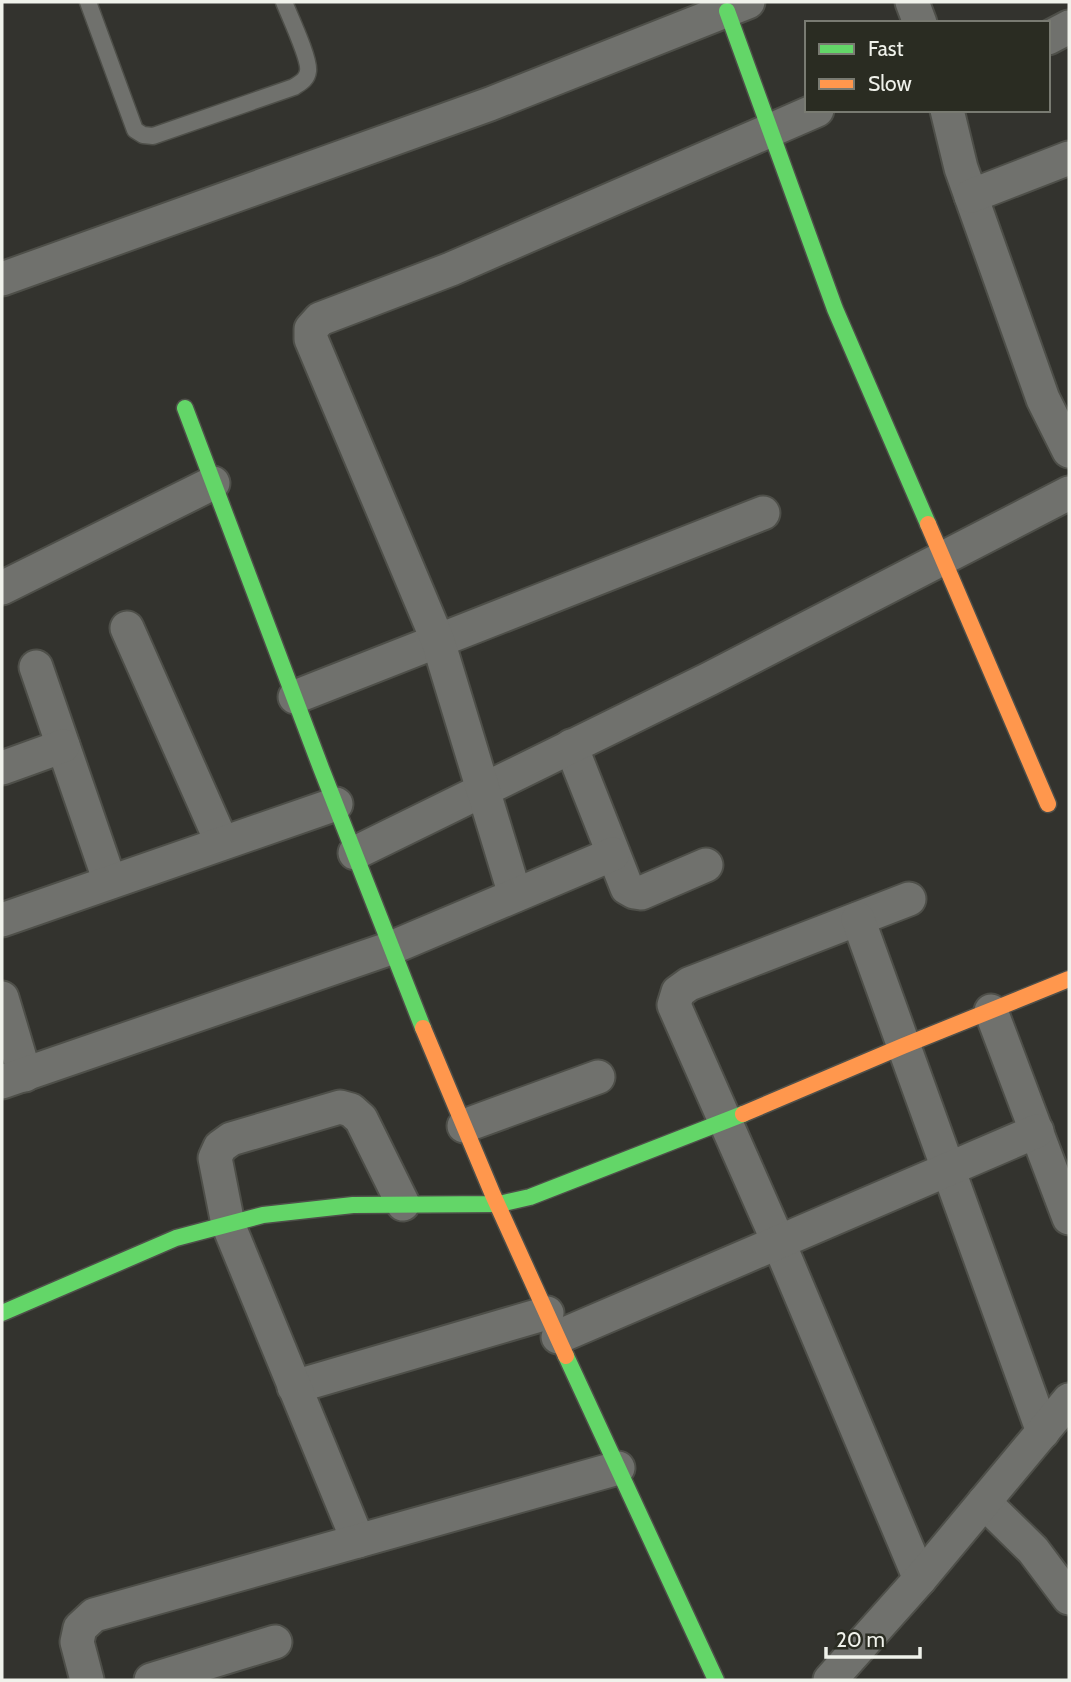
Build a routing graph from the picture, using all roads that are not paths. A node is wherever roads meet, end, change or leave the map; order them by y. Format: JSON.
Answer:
{"nodes":[{"id":1,"x":88,"y":2,"type":"edge"},
{"id":2,"x":284,"y":2,"type":"edge"},
{"id":3,"x":912,"y":2,"type":"edge"},
{"id":4,"x":738,"y":7,"type":"edge"},
{"id":5,"x":919,"y":21,"type":"edge"},
{"id":6,"x":1069,"y":27,"type":"edge"},
{"id":7,"x":1050,"y":37,"type":"edge"},
{"id":8,"x":812,"y":112,"type":"edge"},
{"id":9,"x":947,"y":112,"type":"edge"},
{"id":10,"x":769,"y":130,"type":"junction"},
{"id":11,"x":1069,"y":158,"type":"edge"},
{"id":12,"x":971,"y":196,"type":"junction"},
{"id":13,"x":2,"y":279,"type":"edge"},
{"id":14,"x":185,"y":408,"type":"dead end"},
{"id":15,"x":1069,"y":451,"type":"edge"},
{"id":16,"x":214,"y":483,"type":"junction"},
{"id":17,"x":1069,"y":493,"type":"edge"},
{"id":18,"x":763,"y":513,"type":"dead end"},
{"id":19,"x":944,"y":558,"type":"junction"},
{"id":20,"x":2,"y":588,"type":"edge"},
{"id":21,"x":127,"y":628,"type":"dead end"},
{"id":22,"x":438,"y":641,"type":"junction"},
{"id":23,"x":36,"y":667,"type":"dead end"},
{"id":24,"x":295,"y":697,"type":"junction"},
{"id":25,"x":63,"y":746,"type":"junction"},
{"id":26,"x":571,"y":747,"type":"junction"},
{"id":27,"x":2,"y":768,"type":"edge"},
{"id":28,"x":483,"y":790,"type":"junction"},
{"id":29,"x":336,"y":804,"type":"junction"},
{"id":30,"x":1048,"y":804,"type":"dead end"},
{"id":31,"x":222,"y":843,"type":"junction"},
{"id":32,"x":355,"y":853,"type":"junction"},
{"id":33,"x":613,"y":854,"type":"junction"},
{"id":34,"x":706,"y":866,"type":"dead end"},
{"id":35,"x":110,"y":882,"type":"junction"},
{"id":36,"x":515,"y":895,"type":"junction"},
{"id":37,"x":909,"y":899,"type":"dead end"},
{"id":38,"x":858,"y":919,"type":"junction"},
{"id":39,"x":2,"y":920,"type":"edge"},
{"id":40,"x":391,"y":948,"type":"junction"},
{"id":41,"x":1069,"y":979,"type":"edge"},
{"id":42,"x":2,"y":998,"type":"edge"},
{"id":43,"x":992,"y":1011,"type":"junction"},
{"id":44,"x":903,"y":1046,"type":"junction"},
{"id":45,"x":598,"y":1077,"type":"dead end"},
{"id":46,"x":13,"y":1078,"type":"edge"},
{"id":47,"x":725,"y":1122,"type":"junction"},
{"id":48,"x":464,"y":1126,"type":"junction"},
{"id":49,"x":1037,"y":1131,"type":"junction"},
{"id":50,"x":948,"y":1168,"type":"junction"},
{"id":51,"x":403,"y":1204,"type":"junction"},
{"id":52,"x":499,"y":1205,"type":"junction"},
{"id":53,"x":1069,"y":1218,"type":"edge"},
{"id":54,"x":228,"y":1224,"type":"junction"},
{"id":55,"x":778,"y":1241,"type":"junction"},
{"id":56,"x":2,"y":1312,"type":"edge"},
{"id":57,"x":552,"y":1325,"type":"junction"},
{"id":58,"x":294,"y":1387,"type":"junction"},
{"id":59,"x":1069,"y":1400,"type":"edge"},
{"id":60,"x":1042,"y":1432,"type":"junction"},
{"id":61,"x":618,"y":1468,"type":"junction"},
{"id":62,"x":984,"y":1502,"type":"junction"},
{"id":63,"x":358,"y":1541,"type":"junction"},
{"id":64,"x":920,"y":1578,"type":"junction"},
{"id":65,"x":1069,"y":1598,"type":"edge"},
{"id":66,"x":275,"y":1642,"type":"dead end"},
{"id":67,"x":87,"y":1680,"type":"edge"},
{"id":68,"x":151,"y":1680,"type":"edge"},
{"id":69,"x":716,"y":1680,"type":"edge"},
{"id":70,"x":830,"y":1680,"type":"edge"}],
"edges":[{"from":1,"to":2,"type":"lane"},
{"from":3,"to":5,"type":"street"},
{"from":4,"to":10,"type":"street"},
{"from":4,"to":13,"type":"street"},
{"from":6,"to":7,"type":"street"},
{"from":8,"to":10,"type":"street"},
{"from":9,"to":12,"type":"street"},
{"from":10,"to":19,"type":"street"},
{"from":10,"to":22,"type":"street"},
{"from":11,"to":12,"type":"street"},
{"from":12,"to":15,"type":"street"},
{"from":14,"to":16,"type":"street"},
{"from":16,"to":20,"type":"street"},
{"from":16,"to":24,"type":"street"},
{"from":17,"to":19,"type":"street"},
{"from":18,"to":22,"type":"street"},
{"from":19,"to":26,"type":"street"},
{"from":19,"to":30,"type":"street"},
{"from":21,"to":31,"type":"street"},
{"from":22,"to":24,"type":"street"},
{"from":22,"to":28,"type":"street"},
{"from":23,"to":25,"type":"street"},
{"from":24,"to":29,"type":"street"},
{"from":25,"to":27,"type":"street"},
{"from":25,"to":35,"type":"street"},
{"from":26,"to":28,"type":"street"},
{"from":26,"to":33,"type":"street"},
{"from":28,"to":32,"type":"street"},
{"from":28,"to":36,"type":"street"},
{"from":29,"to":31,"type":"street"},
{"from":29,"to":32,"type":"street"},
{"from":31,"to":35,"type":"street"},
{"from":32,"to":40,"type":"street"},
{"from":33,"to":34,"type":"street"},
{"from":33,"to":36,"type":"street"},
{"from":35,"to":39,"type":"street"},
{"from":36,"to":40,"type":"street"},
{"from":37,"to":38,"type":"street"},
{"from":38,"to":44,"type":"street"},
{"from":38,"to":47,"type":"street"},
{"from":40,"to":46,"type":"street"},
{"from":40,"to":48,"type":"street"},
{"from":41,"to":43,"type":"street"},
{"from":42,"to":46,"type":"street"},
{"from":43,"to":44,"type":"street"},
{"from":43,"to":49,"type":"street"},
{"from":44,"to":47,"type":"street"},
{"from":44,"to":50,"type":"street"},
{"from":45,"to":48,"type":"street"},
{"from":47,"to":52,"type":"street"},
{"from":47,"to":55,"type":"street"},
{"from":48,"to":52,"type":"street"},
{"from":49,"to":50,"type":"street"},
{"from":49,"to":53,"type":"street"},
{"from":50,"to":55,"type":"street"},
{"from":50,"to":60,"type":"street"},
{"from":51,"to":52,"type":"street"},
{"from":51,"to":54,"type":"street"},
{"from":51,"to":54,"type":"street"},
{"from":52,"to":57,"type":"street"},
{"from":54,"to":56,"type":"street"},
{"from":54,"to":58,"type":"street"},
{"from":55,"to":57,"type":"street"},
{"from":55,"to":64,"type":"street"},
{"from":57,"to":58,"type":"street"},
{"from":57,"to":61,"type":"street"},
{"from":58,"to":63,"type":"street"},
{"from":59,"to":60,"type":"street"},
{"from":60,"to":62,"type":"street"},
{"from":61,"to":63,"type":"street"},
{"from":61,"to":69,"type":"street"},
{"from":62,"to":64,"type":"street"},
{"from":62,"to":65,"type":"street"},
{"from":63,"to":67,"type":"street"},
{"from":64,"to":70,"type":"street"},
{"from":66,"to":68,"type":"street"}]}
